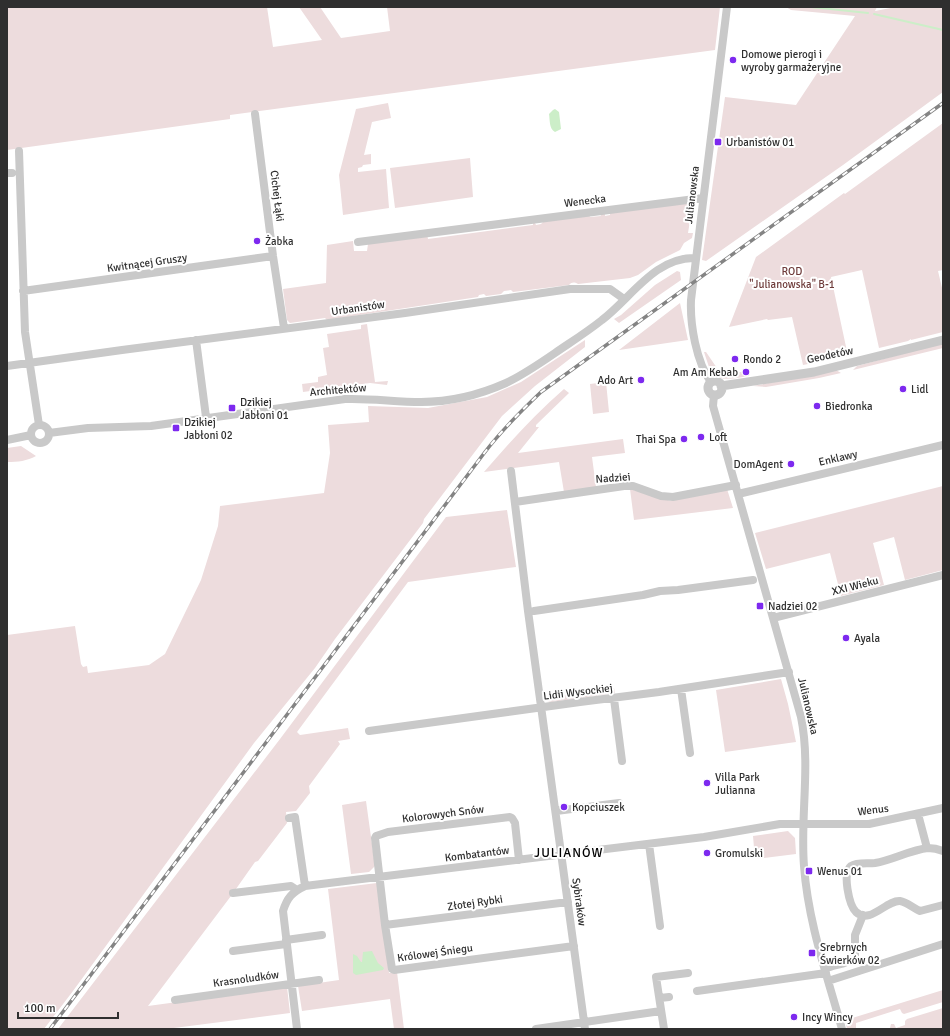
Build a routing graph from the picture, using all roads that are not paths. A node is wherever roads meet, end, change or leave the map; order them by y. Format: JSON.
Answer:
{"nodes":[{"id":1,"x":727,"y":7,"type":"edge"},
{"id":2,"x":255,"y":114,"type":"dead end"},
{"id":3,"x":19,"y":151,"type":"dead end"},
{"id":4,"x":703,"y":198,"type":"junction"},
{"id":5,"x":358,"y":242,"type":"dead end"},
{"id":6,"x":273,"y":256,"type":"junction"},
{"id":7,"x":695,"y":258,"type":"junction"},
{"id":8,"x":23,"y":291,"type":"junction"},
{"id":9,"x":624,"y":299,"type":"junction"},
{"id":10,"x":284,"y":328,"type":"junction"},
{"id":11,"x":196,"y":340,"type":"junction"},
{"id":12,"x":943,"y":340,"type":"edge"},
{"id":13,"x":29,"y":363,"type":"junction"},
{"id":14,"x":7,"y":366,"type":"edge"},
{"id":15,"x":711,"y":382,"type":"junction"},
{"id":16,"x":721,"y":386,"type":"junction"},
{"id":17,"x":714,"y":395,"type":"junction"},
{"id":18,"x":206,"y":418,"type":"junction"},
{"id":19,"x":38,"y":425,"type":"junction"},
{"id":20,"x":49,"y":433,"type":"junction"},
{"id":21,"x":31,"y":435,"type":"junction"},
{"id":22,"x":7,"y":440,"type":"edge"},
{"id":23,"x":943,"y":445,"type":"edge"},
{"id":24,"x":511,"y":471,"type":"dead end"},
{"id":25,"x":737,"y":489,"type":"junction"},
{"id":26,"x":514,"y":502,"type":"junction"},
{"id":27,"x":943,"y":575,"type":"edge"},
{"id":28,"x":753,"y":580,"type":"dead end"},
{"id":29,"x":534,"y":611,"type":"dead end"},
{"id":30,"x":773,"y":618,"type":"junction"},
{"id":31,"x":789,"y":672,"type":"junction"},
{"id":32,"x":681,"y":689,"type":"junction"},
{"id":33,"x":614,"y":698,"type":"junction"},
{"id":34,"x":541,"y":707,"type":"junction"},
{"id":35,"x":369,"y":731,"type":"dead end"},
{"id":36,"x":690,"y":753,"type":"dead end"},
{"id":37,"x":622,"y":761,"type":"dead end"},
{"id":38,"x":619,"y":803,"type":"dead end"},
{"id":39,"x":943,"y":808,"type":"edge"},
{"id":40,"x":556,"y":811,"type":"junction"},
{"id":41,"x":918,"y":814,"type":"junction"},
{"id":42,"x":289,"y":818,"type":"dead end"},
{"id":43,"x":803,"y":824,"type":"junction"},
{"id":44,"x":648,"y":844,"type":"junction"},
{"id":45,"x":926,"y":848,"type":"junction"},
{"id":46,"x":943,"y":850,"type":"edge"},
{"id":47,"x":562,"y":854,"type":"junction"},
{"id":48,"x":519,"y":860,"type":"junction"},
{"id":49,"x":379,"y":877,"type":"junction"},
{"id":50,"x":301,"y":888,"type":"junction"},
{"id":51,"x":233,"y":893,"type":"dead end"},
{"id":52,"x":568,"y":902,"type":"junction"},
{"id":53,"x":943,"y":906,"type":"edge"},
{"id":54,"x":863,"y":915,"type":"junction"},
{"id":55,"x":385,"y":925,"type":"junction"},
{"id":56,"x":660,"y":926,"type":"dead end"},
{"id":57,"x":322,"y":935,"type":"dead end"},
{"id":58,"x":286,"y":942,"type":"junction"},
{"id":59,"x":943,"y":944,"type":"edge"},
{"id":60,"x":574,"y":946,"type":"junction"},
{"id":61,"x":233,"y":951,"type":"dead end"},
{"id":62,"x":688,"y":973,"type":"dead end"},
{"id":63,"x":828,"y":974,"type":"junction"},
{"id":64,"x":319,"y":980,"type":"dead end"},
{"id":65,"x":292,"y":984,"type":"junction"},
{"id":66,"x":697,"y":991,"type":"dead end"},
{"id":67,"x":669,"y":997,"type":"dead end"},
{"id":68,"x":660,"y":998,"type":"junction"},
{"id":69,"x":175,"y":1000,"type":"dead end"},
{"id":70,"x":661,"y":1012,"type":"junction"},
{"id":71,"x":584,"y":1026,"type":"edge"},
{"id":72,"x":297,"y":1029,"type":"edge"},
{"id":73,"x":536,"y":1029,"type":"edge"},
{"id":74,"x":664,"y":1029,"type":"edge"},
{"id":75,"x":842,"y":1029,"type":"edge"}],
"edges":[{"from":1,"to":4,"type":"street","name":"Julianowska"},
{"from":2,"to":6,"type":"street","name":"Cichej Łąki"},
{"from":3,"to":8,"type":"street"},
{"from":4,"to":5,"type":"street","name":"Wenecka"},
{"from":4,"to":7,"type":"street","name":"Julianowska"},
{"from":6,"to":8,"type":"street","name":"Kwitnącej Gruszy"},
{"from":6,"to":10,"type":"street","name":"Cichej Łąki"},
{"from":7,"to":9,"type":"street"},
{"from":7,"to":15,"type":"street","name":"Julianowska"},
{"from":8,"to":13,"type":"street"},
{"from":9,"to":10,"type":"street","name":"Urbanistów"},
{"from":9,"to":18,"type":"street","name":"Architektów"},
{"from":10,"to":11,"type":"street","name":"Urbanistów"},
{"from":11,"to":13,"type":"street","name":"Urbanistów"},
{"from":11,"to":18,"type":"street"},
{"from":12,"to":16,"type":"street","name":"Geodetów"},
{"from":13,"to":14,"type":"street","name":"Urbanistów"},
{"from":13,"to":19,"type":"street"},
{"from":15,"to":16,"type":"street"},
{"from":15,"to":17,"type":"street"},
{"from":16,"to":17,"type":"street"},
{"from":17,"to":25,"type":"street","name":"Julianowska"},
{"from":18,"to":20,"type":"street","name":"Architektów"},
{"from":19,"to":20,"type":"street"},
{"from":19,"to":21,"type":"street"},
{"from":20,"to":21,"type":"street"},
{"from":21,"to":22,"type":"street"},
{"from":23,"to":25,"type":"street","name":"Enklawy"},
{"from":24,"to":26,"type":"street"},
{"from":25,"to":26,"type":"street","name":"Nadziei"},
{"from":25,"to":30,"type":"street","name":"Julianowska"},
{"from":26,"to":34,"type":"street"},
{"from":27,"to":30,"type":"street","name":"XXI Wieku"},
{"from":28,"to":29,"type":"street"},
{"from":30,"to":31,"type":"street","name":"Julianowska"},
{"from":31,"to":32,"type":"street","name":"Lidii Wysockiej"},
{"from":31,"to":43,"type":"street","name":"Julianowska"},
{"from":32,"to":33,"type":"street","name":"Lidii Wysockiej"},
{"from":32,"to":36,"type":"street"},
{"from":33,"to":34,"type":"street","name":"Lidii Wysockiej"},
{"from":33,"to":37,"type":"street"},
{"from":34,"to":35,"type":"street","name":"Lidii Wysockiej"},
{"from":34,"to":40,"type":"street","name":"Sybiraków"},
{"from":38,"to":40,"type":"street"},
{"from":39,"to":41,"type":"street","name":"Wenus"},
{"from":40,"to":47,"type":"street","name":"Sybiraków"},
{"from":41,"to":43,"type":"street","name":"Wenus"},
{"from":41,"to":45,"type":"street"},
{"from":42,"to":50,"type":"street"},
{"from":43,"to":44,"type":"street","name":"Kombatantów"},
{"from":43,"to":63,"type":"street","name":"Julianowska"},
{"from":44,"to":47,"type":"street","name":"Kombatantów"},
{"from":44,"to":56,"type":"street"},
{"from":45,"to":46,"type":"street"},
{"from":45,"to":54,"type":"street"},
{"from":47,"to":48,"type":"street","name":"Kombatantów"},
{"from":47,"to":52,"type":"street","name":"Sybiraków"},
{"from":48,"to":49,"type":"street","name":"Kombatantów"},
{"from":48,"to":49,"type":"street","name":"Kolorowych Snów"},
{"from":49,"to":50,"type":"street","name":"Kombatantów"},
{"from":49,"to":55,"type":"street","name":"Królowej Śniegu"},
{"from":50,"to":51,"type":"street","name":"Kombatantów"},
{"from":50,"to":58,"type":"street"},
{"from":52,"to":55,"type":"street","name":"Złotej Rybki"},
{"from":52,"to":60,"type":"street","name":"Sybiraków"},
{"from":53,"to":54,"type":"street"},
{"from":54,"to":63,"type":"street"},
{"from":55,"to":60,"type":"street","name":"Królowej Śniegu"},
{"from":57,"to":58,"type":"street"},
{"from":58,"to":61,"type":"street"},
{"from":58,"to":65,"type":"street"},
{"from":59,"to":63,"type":"street"},
{"from":60,"to":71,"type":"street","name":"Sybiraków"},
{"from":62,"to":68,"type":"street"},
{"from":63,"to":66,"type":"street"},
{"from":63,"to":75,"type":"street","name":"Julianowska"},
{"from":64,"to":65,"type":"street","name":"Krasnoludków"},
{"from":65,"to":69,"type":"street","name":"Krasnoludków"},
{"from":65,"to":72,"type":"street"},
{"from":67,"to":68,"type":"street"},
{"from":68,"to":70,"type":"street"},
{"from":70,"to":71,"type":"street"},
{"from":70,"to":74,"type":"street"},
{"from":71,"to":73,"type":"street"}]}
